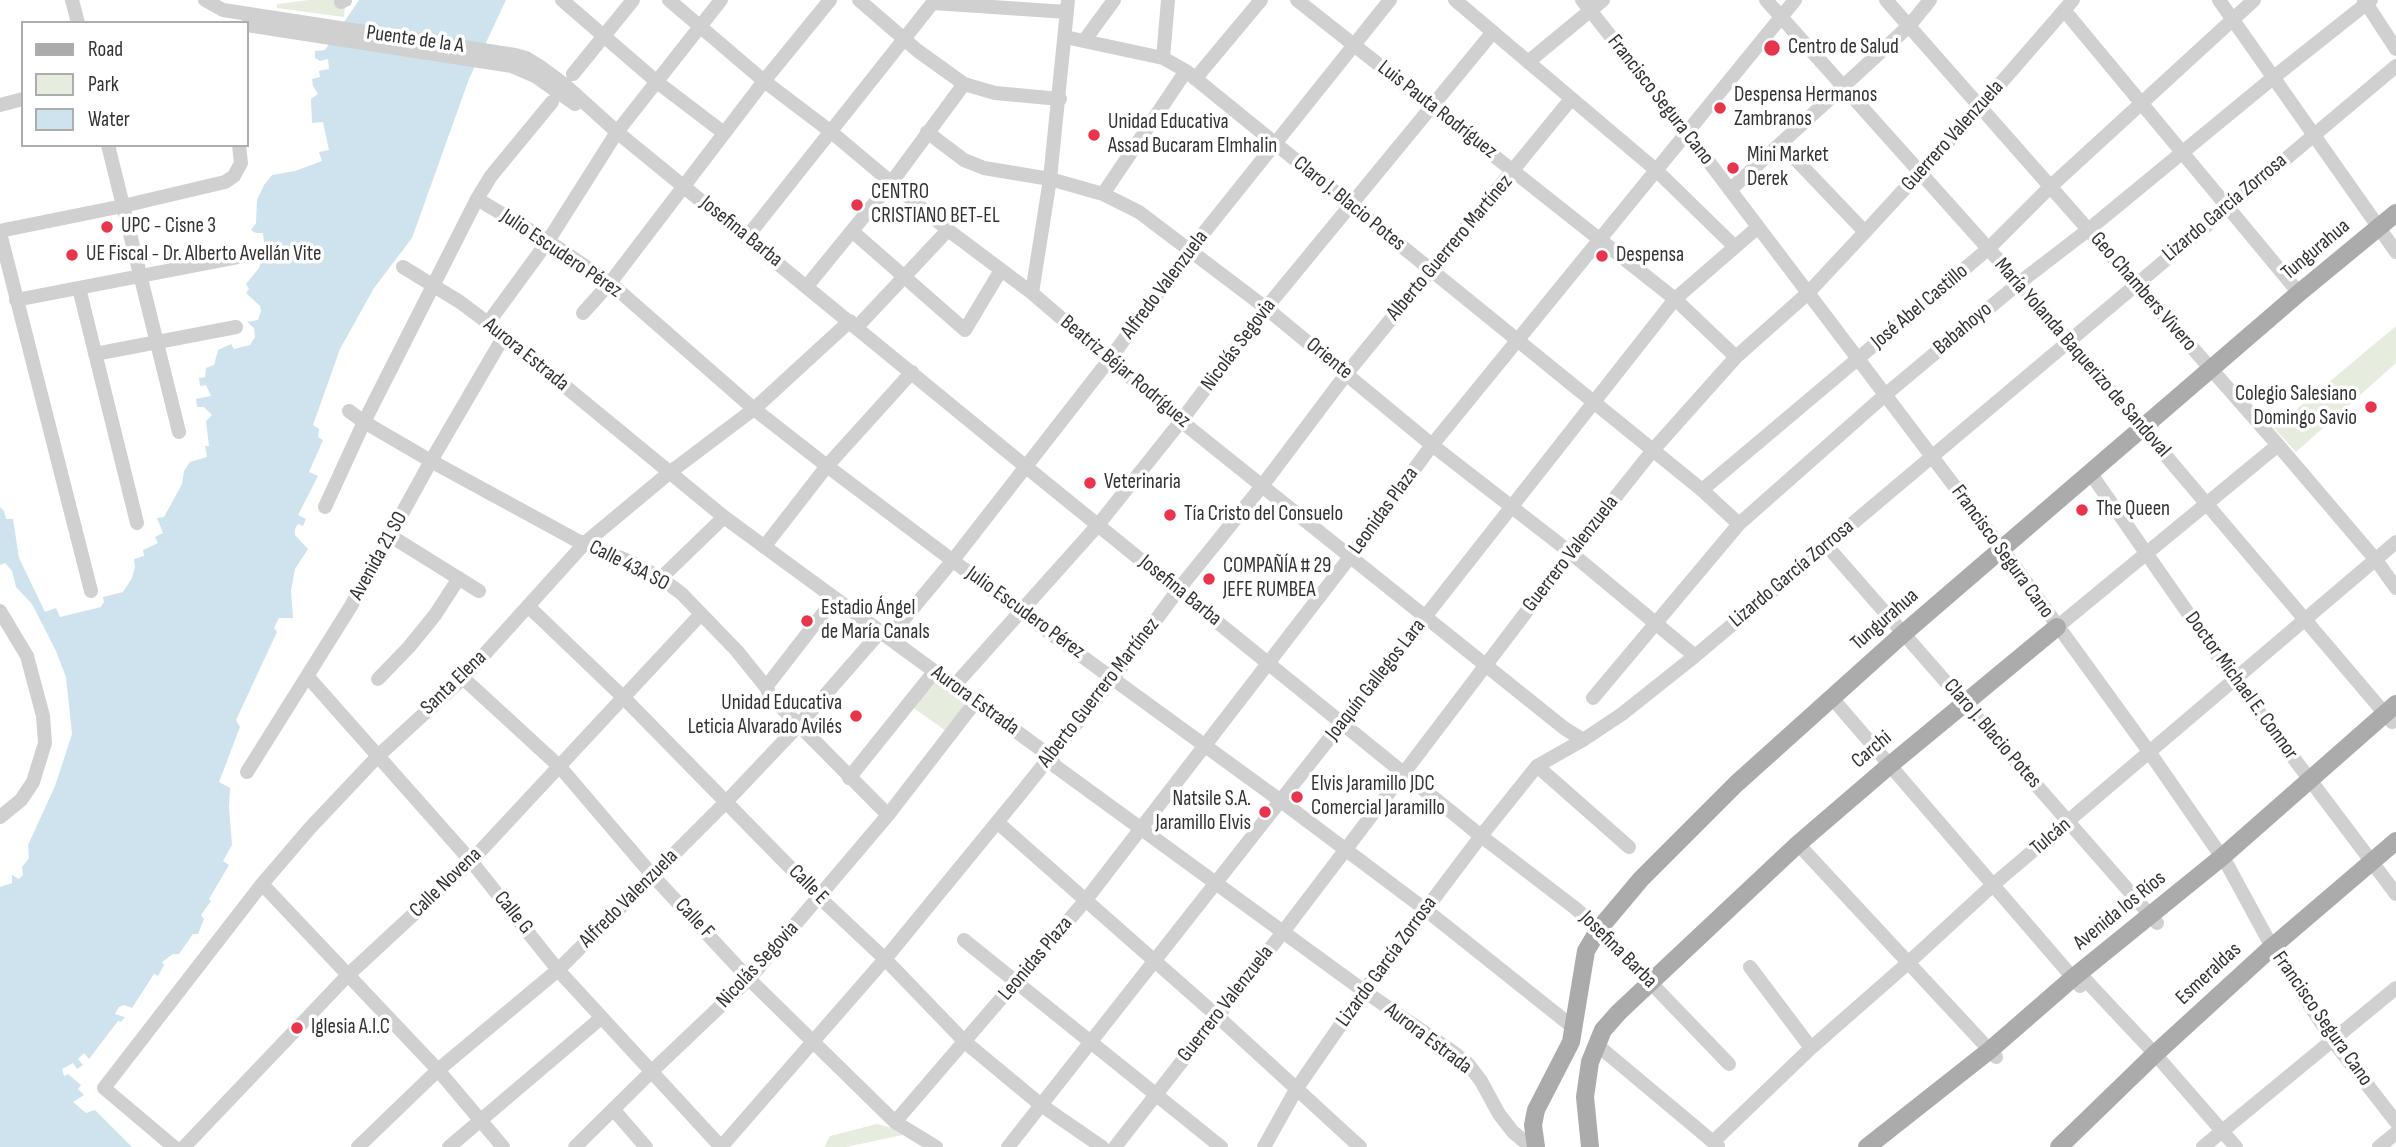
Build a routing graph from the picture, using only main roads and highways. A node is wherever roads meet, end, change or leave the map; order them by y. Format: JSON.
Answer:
{"nodes":[{"id":1,"x":2396,"y":213,"type":"edge"},
{"id":2,"x":2057,"y":627,"type":"road end"},
{"id":3,"x":2392,"y":714,"type":"edge"},
{"id":4,"x":2396,"y":841,"type":"edge"},
{"id":5,"x":2396,"y":854,"type":"edge"},
{"id":6,"x":2375,"y":866,"type":"junction"},
{"id":7,"x":1993,"y":1054,"type":"junction"},
{"id":8,"x":2158,"y":1058,"type":"junction"},
{"id":9,"x":1534,"y":1147,"type":"edge"},
{"id":10,"x":1590,"y":1147,"type":"edge"},
{"id":11,"x":1867,"y":1147,"type":"edge"},
{"id":12,"x":1881,"y":1147,"type":"edge"},
{"id":13,"x":2059,"y":1147,"type":"edge"},
{"id":14,"x":2072,"y":1147,"type":"edge"}],
"edges":[{"from":1,"to":9,"type":"main road","name":"Tungurahua"},
{"from":2,"to":10,"type":"main road","name":"Carchi"},
{"from":3,"to":7,"type":"main road","name":"Avenida los Ríos"},
{"from":4,"to":6,"type":"main road","name":"Esmeraldas"},
{"from":5,"to":6,"type":"main road","name":"Esmeraldas"},
{"from":6,"to":8,"type":"main road","name":"Esmeraldas"},
{"from":7,"to":11,"type":"main road","name":"Avenida los Ríos"},
{"from":7,"to":12,"type":"main road","name":"Avenida los Ríos"},
{"from":8,"to":13,"type":"main road","name":"Esmeraldas"},
{"from":8,"to":14,"type":"main road","name":"Esmeraldas"}]}
